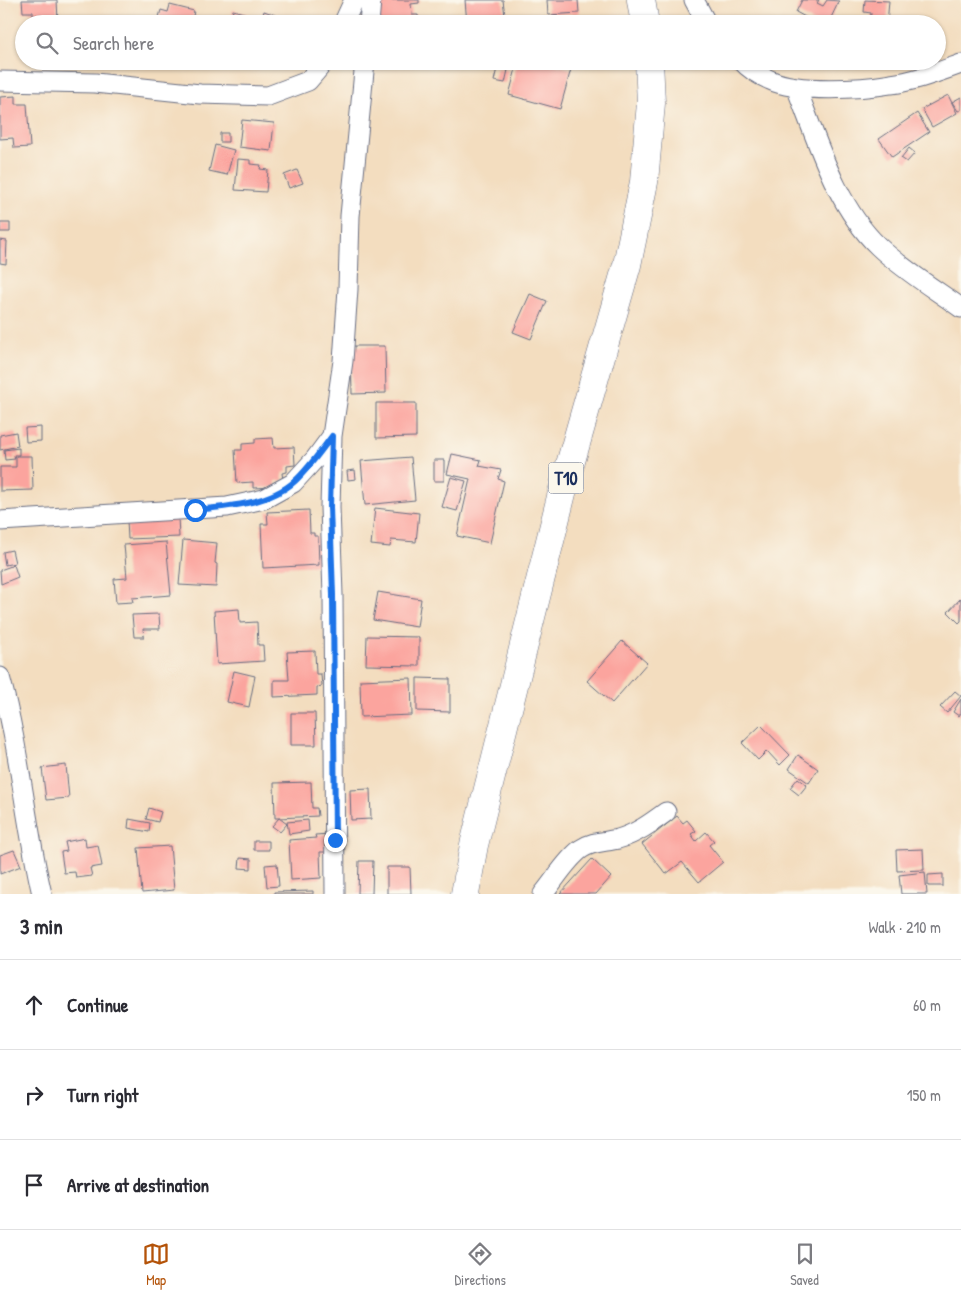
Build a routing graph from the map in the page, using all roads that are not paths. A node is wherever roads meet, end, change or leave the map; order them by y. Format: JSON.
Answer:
{"nodes":[{"id":1,"x":354,"y":0,"type":"edge"},
{"id":2,"x":371,"y":0,"type":"edge"},
{"id":3,"x":642,"y":0,"type":"edge"},
{"id":4,"x":694,"y":0,"type":"edge"},
{"id":5,"x":347,"y":15,"type":"edge"},
{"id":6,"x":370,"y":15,"type":"edge"},
{"id":7,"x":644,"y":15,"type":"edge"},
{"id":8,"x":702,"y":15,"type":"edge"},
{"id":9,"x":961,"y":64,"type":"edge"},
{"id":10,"x":946,"y":69,"type":"edge"},
{"id":11,"x":317,"y":70,"type":"edge"},
{"id":12,"x":365,"y":70,"type":"edge"},
{"id":13,"x":649,"y":70,"type":"edge"},
{"id":14,"x":755,"y":70,"type":"edge"},
{"id":15,"x":942,"y":70,"type":"edge"},
{"id":16,"x":0,"y":81,"type":"edge"},
{"id":17,"x":796,"y":87,"type":"junction"},
{"id":18,"x":961,"y":308,"type":"edge"},
{"id":19,"x":332,"y":436,"type":"junction"},
{"id":20,"x":0,"y":521,"type":"edge"},
{"id":21,"x":0,"y":678,"type":"edge"},
{"id":22,"x":666,"y":812,"type":"dead end"},
{"id":23,"x":42,"y":894,"type":"edge"},
{"id":24,"x":335,"y":894,"type":"edge"},
{"id":25,"x":465,"y":894,"type":"edge"},
{"id":26,"x":543,"y":894,"type":"edge"}],
"edges":[{"from":1,"to":5,"type":"street"},
{"from":2,"to":6,"type":"street"},
{"from":3,"to":7,"type":"highway"},
{"from":4,"to":8,"type":"street"},
{"from":9,"to":10,"type":"street"},
{"from":11,"to":16,"type":"street"},
{"from":12,"to":19,"type":"street"},
{"from":13,"to":25,"type":"highway","number":"T10"},
{"from":14,"to":17,"type":"street"},
{"from":15,"to":17,"type":"street"},
{"from":17,"to":18,"type":"street"},
{"from":19,"to":20,"type":"street"},
{"from":19,"to":24,"type":"street"},
{"from":21,"to":23,"type":"street"},
{"from":22,"to":26,"type":"street"}]}
